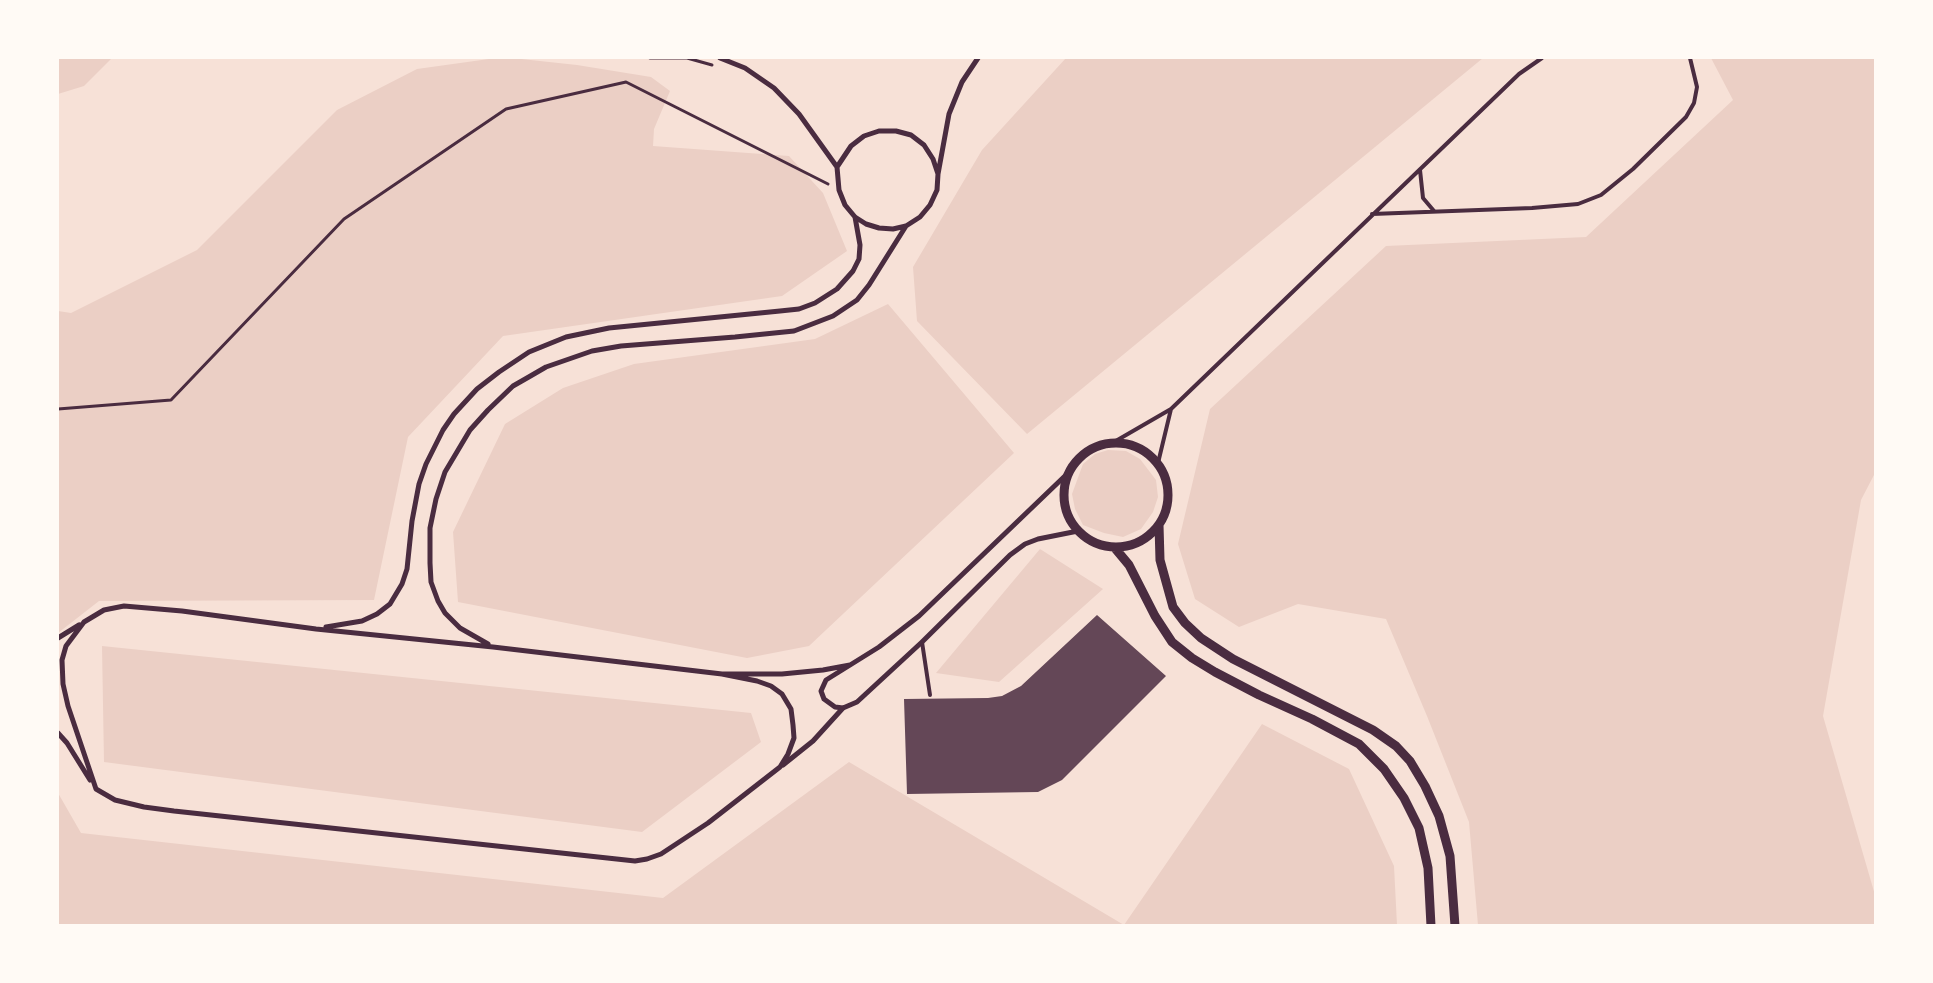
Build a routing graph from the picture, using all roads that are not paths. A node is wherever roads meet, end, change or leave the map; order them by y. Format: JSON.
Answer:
{"nodes":[{"id":1,"x":720,"y":58,"type":"edge"},
{"id":2,"x":978,"y":58,"type":"edge"},
{"id":3,"x":1542,"y":58,"type":"edge"},
{"id":4,"x":1690,"y":58,"type":"edge"},
{"id":5,"x":837,"y":167,"type":"junction"},
{"id":6,"x":1420,"y":170,"type":"junction"},
{"id":7,"x":938,"y":174,"type":"junction"},
{"id":8,"x":1434,"y":211,"type":"junction"},
{"id":9,"x":1372,"y":214,"type":"junction"},
{"id":10,"x":855,"y":217,"type":"junction"},
{"id":11,"x":906,"y":226,"type":"junction"},
{"id":12,"x":1170,"y":408,"type":"junction"},
{"id":13,"x":1114,"y":442,"type":"junction"},
{"id":14,"x":1158,"y":463,"type":"junction"},
{"id":15,"x":1067,"y":474,"type":"junction"},
{"id":16,"x":1159,"y":525,"type":"junction"},
{"id":17,"x":1078,"y":531,"type":"junction"},
{"id":18,"x":1114,"y":547,"type":"junction"},
{"id":19,"x":84,"y":622,"type":"junction"},
{"id":20,"x":316,"y":629,"type":"junction"},
{"id":21,"x":58,"y":638,"type":"edge"},
{"id":22,"x":922,"y":642,"type":"junction"},
{"id":23,"x":493,"y":647,"type":"junction"},
{"id":24,"x":850,"y":665,"type":"junction"},
{"id":25,"x":722,"y":674,"type":"junction"},
{"id":26,"x":930,"y":695,"type":"dead end"},
{"id":27,"x":843,"y":708,"type":"junction"},
{"id":28,"x":58,"y":733,"type":"edge"},
{"id":29,"x":780,"y":767,"type":"junction"},
{"id":30,"x":96,"y":790,"type":"junction"},
{"id":31,"x":1431,"y":926,"type":"edge"},
{"id":32,"x":1455,"y":926,"type":"edge"}],
"edges":[{"from":1,"to":5,"type":"street"},
{"from":2,"to":7,"type":"street"},
{"from":3,"to":6,"type":"lane"},
{"from":4,"to":8,"type":"lane"},
{"from":5,"to":7,"type":"street"},
{"from":5,"to":10,"type":"street"},
{"from":6,"to":8,"type":"lane"},
{"from":6,"to":9,"type":"lane"},
{"from":7,"to":11,"type":"street"},
{"from":8,"to":9,"type":"lane"},
{"from":9,"to":12,"type":"lane"},
{"from":10,"to":11,"type":"street"},
{"from":10,"to":20,"type":"street"},
{"from":11,"to":23,"type":"street"},
{"from":12,"to":13,"type":"lane"},
{"from":12,"to":14,"type":"lane"},
{"from":13,"to":14,"type":"street"},
{"from":13,"to":15,"type":"street"},
{"from":14,"to":16,"type":"street"},
{"from":15,"to":17,"type":"street"},
{"from":15,"to":24,"type":"street"},
{"from":16,"to":18,"type":"street"},
{"from":16,"to":32,"type":"street"},
{"from":17,"to":18,"type":"street"},
{"from":17,"to":22,"type":"street"},
{"from":18,"to":31,"type":"street"},
{"from":19,"to":20,"type":"street"},
{"from":19,"to":21,"type":"street"},
{"from":19,"to":30,"type":"street"},
{"from":20,"to":23,"type":"street"},
{"from":22,"to":26,"type":"lane"},
{"from":22,"to":27,"type":"street"},
{"from":23,"to":25,"type":"street"},
{"from":24,"to":25,"type":"street"},
{"from":24,"to":27,"type":"street"},
{"from":25,"to":29,"type":"street"},
{"from":27,"to":29,"type":"street"},
{"from":28,"to":30,"type":"street"},
{"from":29,"to":30,"type":"street"}]}
